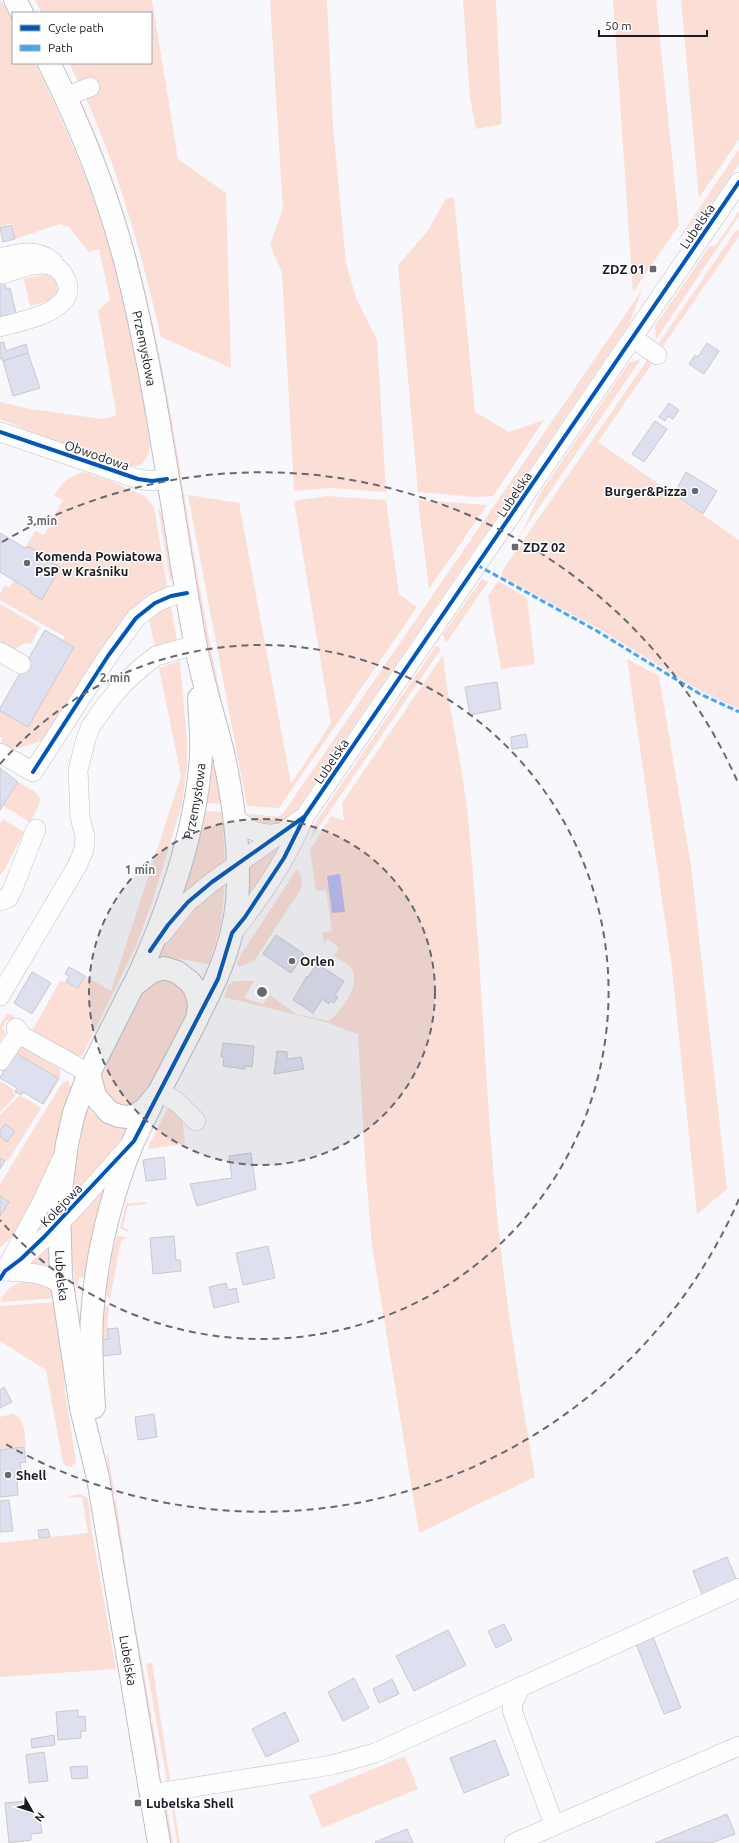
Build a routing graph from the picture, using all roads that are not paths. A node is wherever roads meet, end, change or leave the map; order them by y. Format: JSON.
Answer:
{"nodes":[{"id":1,"x":15,"y":0,"type":"edge"},
{"id":2,"x":21,"y":12,"type":"edge"},
{"id":3,"x":49,"y":64,"type":"edge"},
{"id":4,"x":90,"y":87,"type":"dead end"},
{"id":5,"x":65,"y":97,"type":"junction"},
{"id":6,"x":739,"y":182,"type":"edge"},
{"id":7,"x":1,"y":266,"type":"edge"},
{"id":8,"x":0,"y":327,"type":"edge"},
{"id":9,"x":633,"y":338,"type":"junction"},
{"id":10,"x":657,"y":355,"type":"dead end"},
{"id":11,"x":0,"y":432,"type":"edge"},
{"id":12,"x":167,"y":479,"type":"junction"},
{"id":13,"x":187,"y":593,"type":"junction"},
{"id":14,"x":196,"y":645,"type":"junction"},
{"id":15,"x":0,"y":652,"type":"edge"},
{"id":16,"x":21,"y":664,"type":"dead end"},
{"id":17,"x":0,"y":753,"type":"edge"},
{"id":18,"x":305,"y":816,"type":"junction"},
{"id":19,"x":235,"y":818,"type":"junction"},
{"id":20,"x":36,"y":829,"type":"dead end"},
{"id":21,"x":282,"y":833,"type":"junction"},
{"id":22,"x":238,"y":865,"type":"junction"},
{"id":23,"x":0,"y":901,"type":"edge"},
{"id":24,"x":232,"y":933,"type":"junction"},
{"id":25,"x":150,"y":951,"type":"junction"},
{"id":26,"x":133,"y":986,"type":"junction"},
{"id":27,"x":0,"y":996,"type":"edge"},
{"id":28,"x":197,"y":1019,"type":"junction"},
{"id":29,"x":0,"y":1061,"type":"edge"},
{"id":30,"x":89,"y":1073,"type":"junction"},
{"id":31,"x":156,"y":1097,"type":"junction"},
{"id":32,"x":196,"y":1121,"type":"dead end"},
{"id":33,"x":134,"y":1141,"type":"junction"},
{"id":34,"x":67,"y":1144,"type":"junction"},
{"id":35,"x":59,"y":1222,"type":"junction"},
{"id":36,"x":2,"y":1272,"type":"edge"},
{"id":37,"x":62,"y":1286,"type":"junction"},
{"id":38,"x":98,"y":1478,"type":"junction"},
{"id":39,"x":739,"y":1588,"type":"edge"},
{"id":40,"x":521,"y":1686,"type":"junction"},
{"id":41,"x":490,"y":1700,"type":"junction"},
{"id":42,"x":512,"y":1710,"type":"junction"},
{"id":43,"x":739,"y":1746,"type":"edge"},
{"id":44,"x":151,"y":1794,"type":"junction"},
{"id":45,"x":554,"y":1826,"type":"junction"},
{"id":46,"x":159,"y":1843,"type":"edge"},
{"id":47,"x":514,"y":1843,"type":"edge"}],
"edges":[{"from":1,"to":2,"type":"main road"},
{"from":3,"to":5,"type":"main road","name":"Przemysłowa"},
{"from":4,"to":5,"type":"street"},
{"from":5,"to":12,"type":"main road","name":"Przemysłowa"},
{"from":6,"to":9,"type":"street","name":"Lubelska"},
{"from":7,"to":8,"type":"street"},
{"from":9,"to":10,"type":"street"},
{"from":9,"to":18,"type":"street","name":"Lubelska"},
{"from":11,"to":12,"type":"street","name":"Obwodowa"},
{"from":12,"to":13,"type":"main road","name":"Przemysłowa"},
{"from":13,"to":14,"type":"main road","name":"Przemysłowa"},
{"from":13,"to":17,"type":"street"},
{"from":14,"to":19,"type":"main road","name":"Przemysłowa"},
{"from":14,"to":25,"type":"main road","name":"Przemysłowa"},
{"from":14,"to":27,"type":"street"},
{"from":15,"to":16,"type":"street"},
{"from":18,"to":21,"type":"street","name":"Lubelska"},
{"from":18,"to":24,"type":"street","name":"Lubelska"},
{"from":19,"to":21,"type":"street"},
{"from":19,"to":22,"type":"main road","name":"Przemysłowa"},
{"from":20,"to":23,"type":"street"},
{"from":21,"to":22,"type":"street","name":"Lubelska"},
{"from":22,"to":24,"type":"main road","name":"Przemysłowa"},
{"from":22,"to":25,"type":"street","name":"Lubelska"},
{"from":24,"to":28,"type":"main road","name":"Lubelska"},
{"from":25,"to":26,"type":"main road","name":"Lubelska"},
{"from":26,"to":28,"type":"main road"},
{"from":26,"to":30,"type":"main road","name":"Lubelska"},
{"from":28,"to":31,"type":"main road","name":"Lubelska"},
{"from":29,"to":30,"type":"street"},
{"from":30,"to":31,"type":"main road"},
{"from":30,"to":34,"type":"main road","name":"Lubelska"},
{"from":31,"to":32,"type":"street"},
{"from":31,"to":33,"type":"main road","name":"Lubelska"},
{"from":33,"to":35,"type":"street","name":"Kolejowa"},
{"from":33,"to":38,"type":"main road","name":"Lubelska"},
{"from":34,"to":35,"type":"main road","name":"Lubelska"},
{"from":34,"to":36,"type":"street","name":"Kolejowa"},
{"from":35,"to":36,"type":"street","name":"Kolejowa"},
{"from":35,"to":37,"type":"main road","name":"Lubelska"},
{"from":36,"to":37,"type":"street"},
{"from":37,"to":38,"type":"main road","name":"Lubelska"},
{"from":38,"to":44,"type":"main road","name":"Lubelska"},
{"from":39,"to":40,"type":"street"},
{"from":40,"to":41,"type":"street"},
{"from":40,"to":42,"type":"street"},
{"from":41,"to":42,"type":"street"},
{"from":41,"to":44,"type":"street"},
{"from":42,"to":45,"type":"street"},
{"from":43,"to":45,"type":"street"},
{"from":44,"to":46,"type":"main road","name":"Lubelska"},
{"from":45,"to":47,"type":"street"}]}
